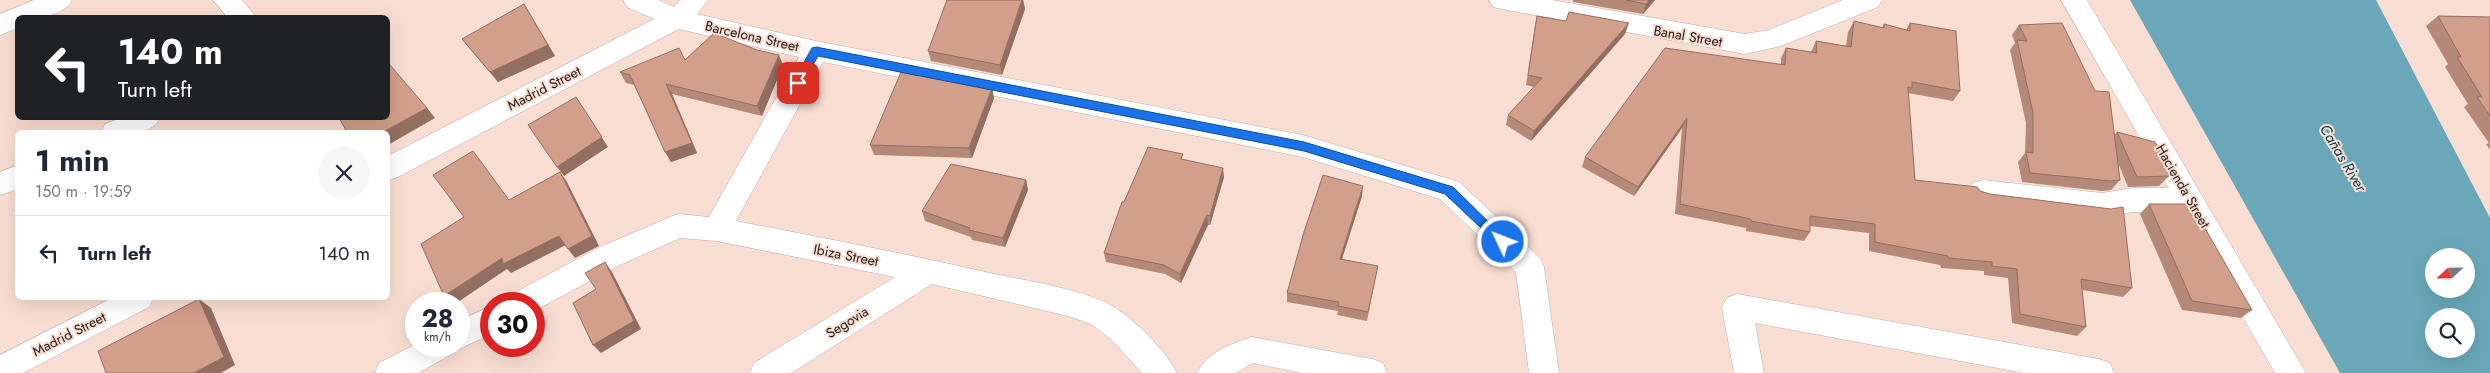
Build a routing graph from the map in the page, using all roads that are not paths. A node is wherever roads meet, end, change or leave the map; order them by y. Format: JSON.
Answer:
{"nodes":[{"id":1,"x":58,"y":0,"type":"edge"},
{"id":2,"x":226,"y":0,"type":"edge"},
{"id":3,"x":636,"y":0,"type":"edge"},
{"id":4,"x":695,"y":0,"type":"edge"},
{"id":5,"x":1502,"y":0,"type":"edge"},
{"id":6,"x":1868,"y":0,"type":"edge"},
{"id":7,"x":2074,"y":0,"type":"edge"},
{"id":8,"x":23,"y":15,"type":"edge"},
{"id":9,"x":242,"y":15,"type":"edge"},
{"id":10,"x":15,"y":19,"type":"edge"},
{"id":11,"x":676,"y":19,"type":"junction"},
{"id":12,"x":0,"y":25,"type":"edge"},
{"id":13,"x":816,"y":51,"type":"junction"},
{"id":14,"x":142,"y":120,"type":"edge"},
{"id":15,"x":119,"y":130,"type":"edge"},
{"id":16,"x":390,"y":168,"type":"edge"},
{"id":17,"x":15,"y":177,"type":"edge"},
{"id":18,"x":0,"y":184,"type":"edge"},
{"id":19,"x":1983,"y":191,"type":"edge"},
{"id":20,"x":2191,"y":200,"type":"junction"},
{"id":21,"x":717,"y":229,"type":"junction"},
{"id":22,"x":929,"y":271,"type":"junction"},
{"id":23,"x":542,"y":292,"type":"edge"},
{"id":24,"x":135,"y":300,"type":"edge"},
{"id":25,"x":420,"y":357,"type":"edge"},
{"id":26,"x":0,"y":370,"type":"edge"},
{"id":27,"x":2091,"y":372,"type":"edge"},
{"id":28,"x":390,"y":373,"type":"edge"},
{"id":29,"x":765,"y":373,"type":"edge"},
{"id":30,"x":1162,"y":373,"type":"edge"},
{"id":31,"x":1212,"y":373,"type":"edge"},
{"id":32,"x":1372,"y":373,"type":"edge"},
{"id":33,"x":1544,"y":373,"type":"edge"},
{"id":34,"x":1749,"y":373,"type":"edge"},
{"id":35,"x":2291,"y":373,"type":"edge"}],
"edges":[{"from":1,"to":8,"type":"street"},
{"from":2,"to":9,"type":"street"},
{"from":3,"to":11,"type":"street","name":"Barcelona Street"},
{"from":4,"to":11,"type":"street","name":"Madrid Street"},
{"from":5,"to":6,"type":"street","name":"Banal Street"},
{"from":7,"to":20,"type":"street","name":"Hacienda Street"},
{"from":10,"to":12,"type":"street"},
{"from":11,"to":13,"type":"street","name":"Barcelona Street"},
{"from":11,"to":16,"type":"street","name":"Madrid Street"},
{"from":13,"to":21,"type":"street"},
{"from":13,"to":33,"type":"street","name":"Barcelona Street"},
{"from":14,"to":15,"type":"street"},
{"from":17,"to":18,"type":"street"},
{"from":19,"to":20,"type":"street"},
{"from":20,"to":35,"type":"street","name":"Hacienda Street"},
{"from":21,"to":22,"type":"street","name":"Ibiza Street"},
{"from":21,"to":23,"type":"street","name":"Ibiza Street"},
{"from":22,"to":29,"type":"street","name":"Segovia"},
{"from":22,"to":30,"type":"street","name":"Ibiza Street"},
{"from":24,"to":26,"type":"street","name":"Madrid Street"},
{"from":25,"to":28,"type":"street"},
{"from":27,"to":34,"type":"street"},
{"from":31,"to":32,"type":"street"}]}
